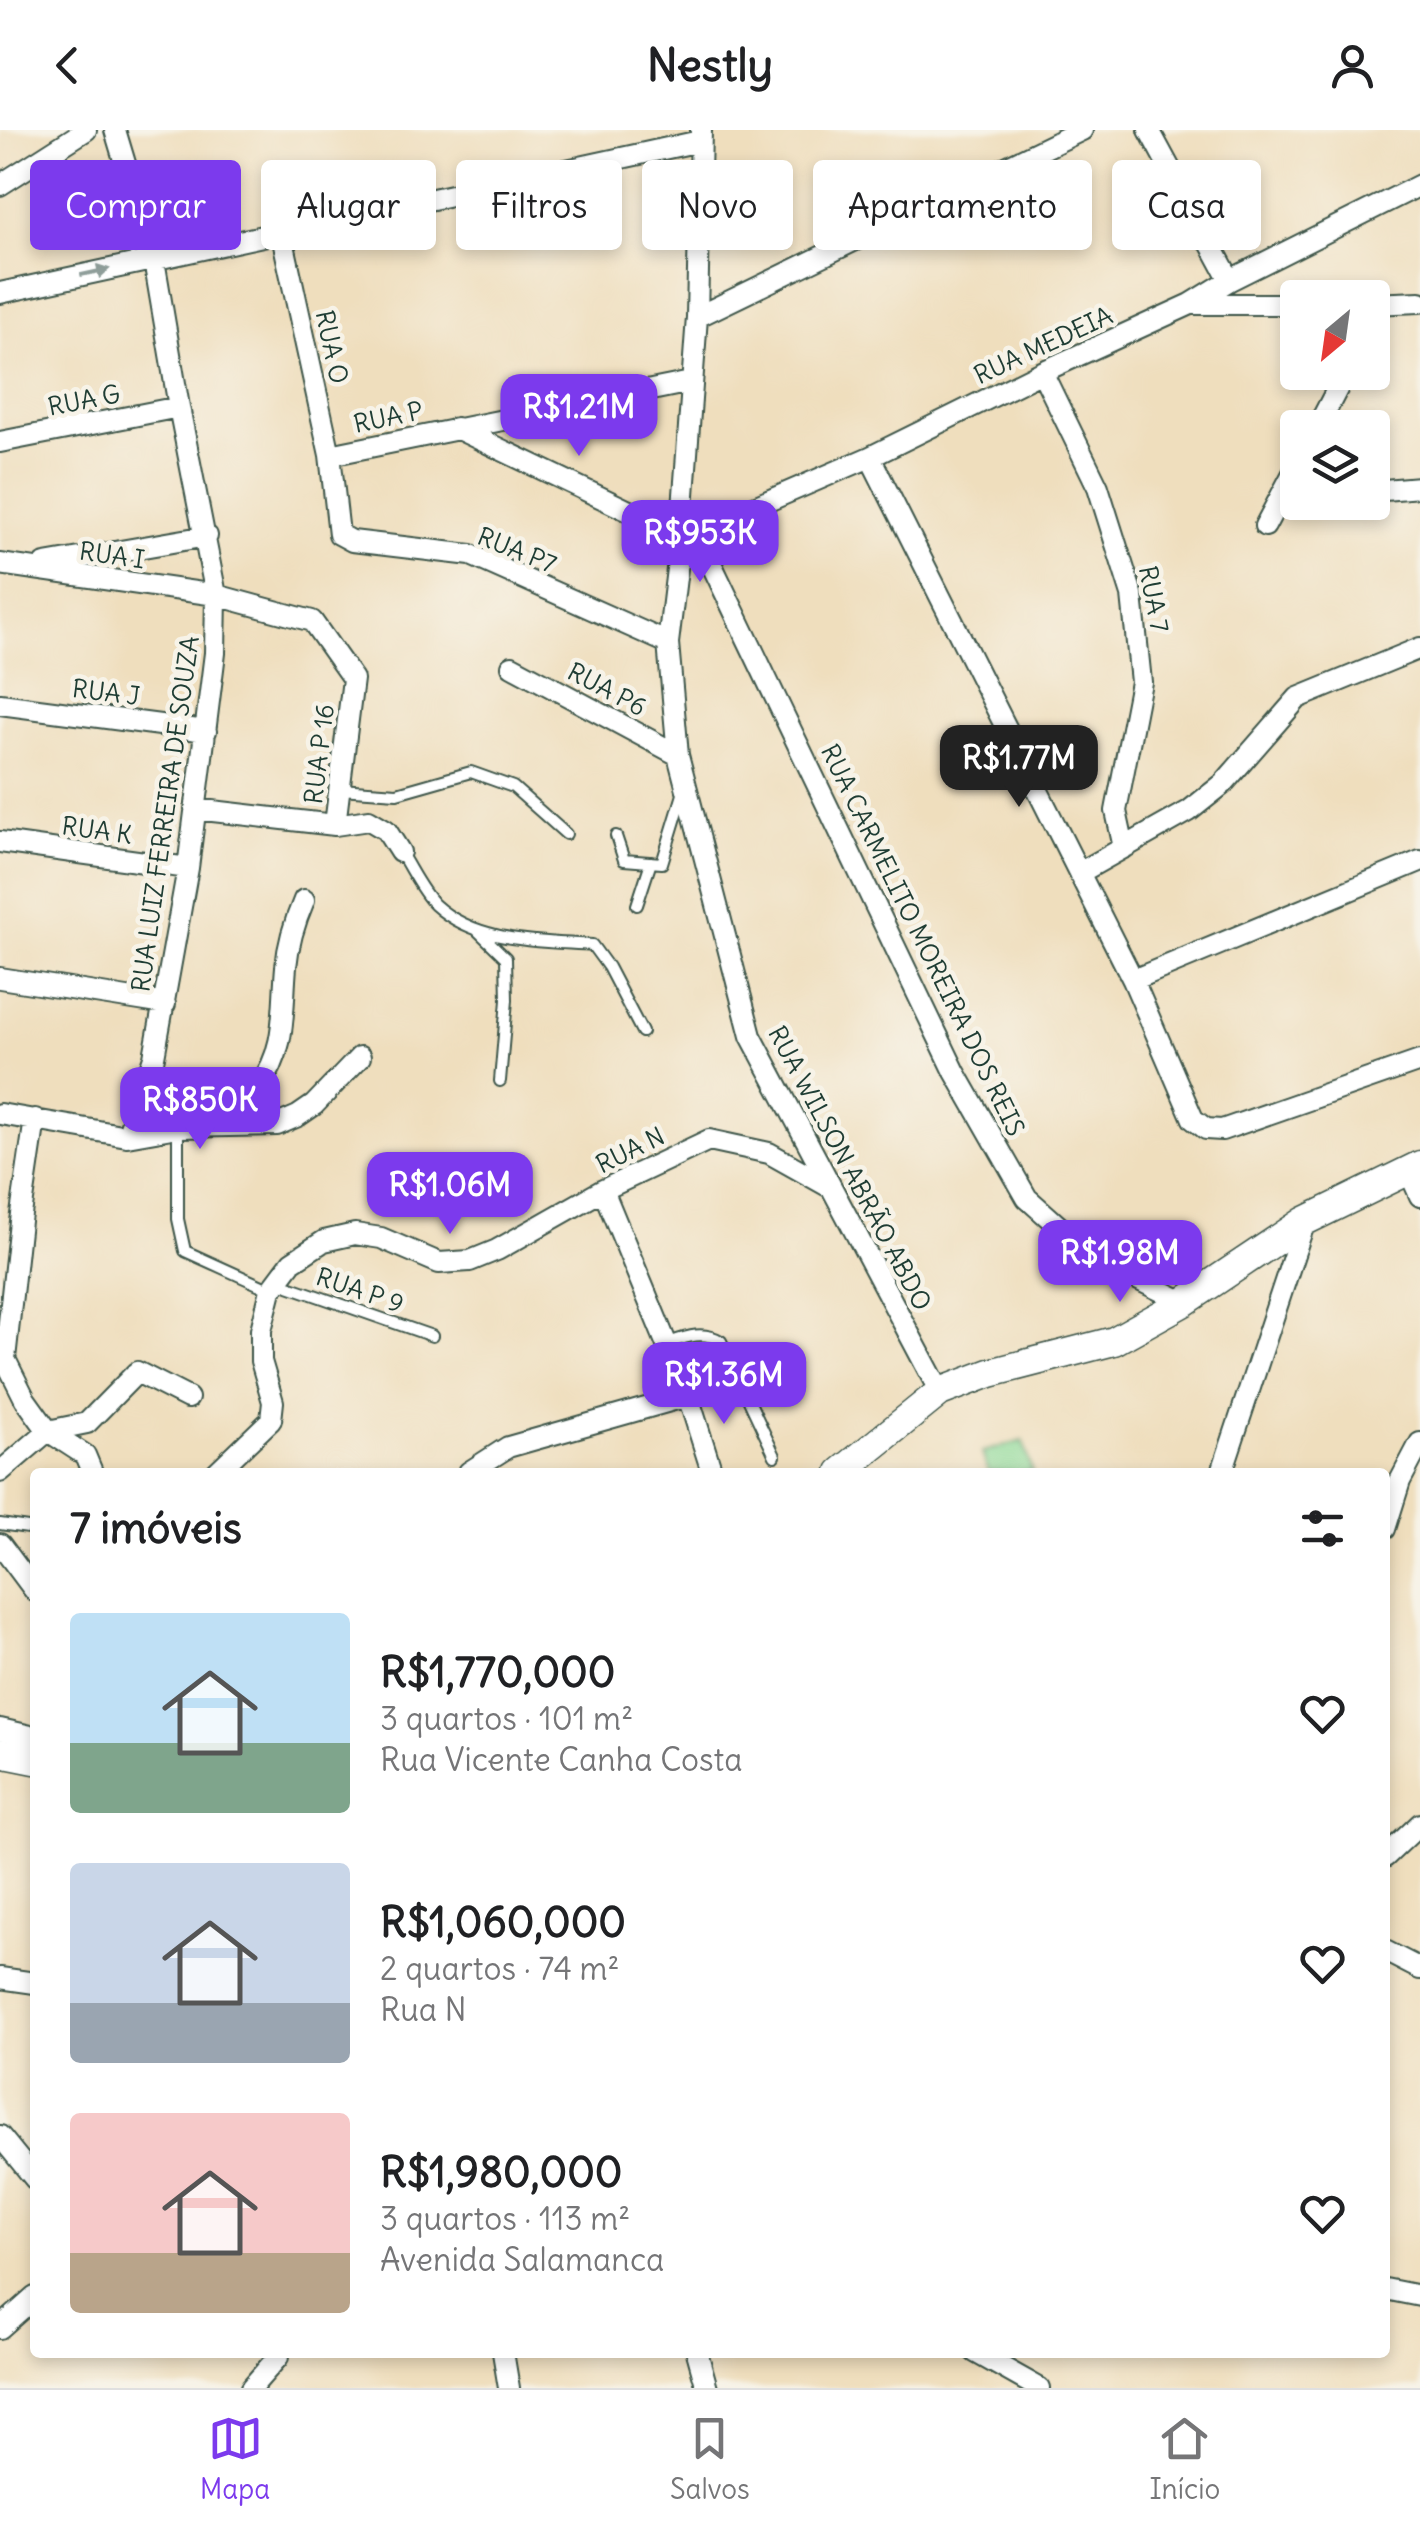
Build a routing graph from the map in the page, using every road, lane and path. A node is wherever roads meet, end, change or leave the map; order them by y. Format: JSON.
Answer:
{"nodes":[{"id":1,"x":86,"y":130,"type":"edge"},
{"id":2,"x":115,"y":130,"type":"edge"},
{"id":3,"x":1082,"y":130,"type":"edge"},
{"id":4,"x":1148,"y":130,"type":"edge"},
{"id":5,"x":701,"y":135,"type":"edge"},
{"id":6,"x":2,"y":178,"type":"edge"},
{"id":7,"x":1420,"y":186,"type":"edge"},
{"id":8,"x":436,"y":196,"type":"edge"},
{"id":9,"x":261,"y":236,"type":"edge"},
{"id":10,"x":286,"y":250,"type":"edge"},
{"id":11,"x":154,"y":260,"type":"junction"},
{"id":12,"x":1230,"y":280,"type":"junction"},
{"id":13,"x":0,"y":293,"type":"edge"},
{"id":14,"x":1420,"y":302,"type":"edge"},
{"id":15,"x":1390,"y":303,"type":"edge"},
{"id":16,"x":1191,"y":304,"type":"junction"},
{"id":17,"x":1280,"y":304,"type":"edge"},
{"id":18,"x":697,"y":316,"type":"junction"},
{"id":19,"x":1042,"y":372,"type":"junction"},
{"id":20,"x":692,"y":382,"type":"junction"},
{"id":21,"x":178,"y":407,"type":"junction"},
{"id":22,"x":456,"y":428,"type":"junction"},
{"id":23,"x":0,"y":442,"type":"edge"},
{"id":24,"x":330,"y":455,"type":"junction"},
{"id":25,"x":870,"y":458,"type":"junction"},
{"id":26,"x":1420,"y":488,"type":"edge"},
{"id":27,"x":1390,"y":489,"type":"edge"},
{"id":28,"x":1280,"y":498,"type":"edge"},
{"id":29,"x":1265,"y":526,"type":"dead end"},
{"id":30,"x":338,"y":534,"type":"joint"},
{"id":31,"x":689,"y":534,"type":"junction"},
{"id":32,"x":206,"y":536,"type":"junction"},
{"id":33,"x":0,"y":564,"type":"edge"},
{"id":34,"x":23,"y":568,"type":"junction"},
{"id":35,"x":216,"y":596,"type":"junction"},
{"id":36,"x":668,"y":643,"type":"junction"},
{"id":37,"x":1420,"y":648,"type":"edge"},
{"id":38,"x":512,"y":666,"type":"dead end"},
{"id":39,"x":0,"y":704,"type":"edge"},
{"id":40,"x":206,"y":731,"type":"junction"},
{"id":41,"x":678,"y":756,"type":"junction"},
{"id":42,"x":686,"y":785,"type":"junction"},
{"id":43,"x":340,"y":789,"type":"junction"},
{"id":44,"x":195,"y":809,"type":"junction"},
{"id":45,"x":335,"y":825,"type":"junction"},
{"id":46,"x":566,"y":834,"type":"dead end"},
{"id":47,"x":616,"y":836,"type":"dead end"},
{"id":48,"x":0,"y":842,"type":"edge"},
{"id":49,"x":1124,"y":848,"type":"junction"},
{"id":50,"x":400,"y":852,"type":"joint"},
{"id":51,"x":1420,"y":861,"type":"edge"},
{"id":52,"x":651,"y":862,"type":"junction"},
{"id":53,"x":188,"y":868,"type":"junction"},
{"id":54,"x":1080,"y":873,"type":"junction"},
{"id":55,"x":304,"y":900,"type":"dead end"},
{"id":56,"x":637,"y":904,"type":"dead end"},
{"id":57,"x":477,"y":930,"type":"junction"},
{"id":58,"x":0,"y":978,"type":"edge"},
{"id":59,"x":1132,"y":980,"type":"junction"},
{"id":60,"x":165,"y":1004,"type":"junction"},
{"id":61,"x":642,"y":1032,"type":"dead end"},
{"id":62,"x":360,"y":1057,"type":"dead end"},
{"id":63,"x":1420,"y":1061,"type":"edge"},
{"id":64,"x":500,"y":1081,"type":"dead end"},
{"id":65,"x":0,"y":1114,"type":"edge"},
{"id":66,"x":35,"y":1119,"type":"junction"},
{"id":67,"x":189,"y":1127,"type":"junction"},
{"id":68,"x":127,"y":1136,"type":"junction"},
{"id":69,"x":1414,"y":1167,"type":"edge"},
{"id":70,"x":830,"y":1187,"type":"junction"},
{"id":71,"x":603,"y":1190,"type":"junction"},
{"id":72,"x":1420,"y":1196,"type":"edge"},
{"id":73,"x":10,"y":1219,"type":"edge"},
{"id":74,"x":1305,"y":1220,"type":"junction"},
{"id":75,"x":274,"y":1286,"type":"junction"},
{"id":76,"x":1184,"y":1302,"type":"junction"},
{"id":77,"x":4,"y":1330,"type":"edge"},
{"id":78,"x":432,"y":1336,"type":"dead end"},
{"id":79,"x":666,"y":1344,"type":"junction"},
{"id":80,"x":940,"y":1392,"type":"junction"},
{"id":81,"x":688,"y":1396,"type":"junction"},
{"id":82,"x":188,"y":1398,"type":"dead end"},
{"id":83,"x":48,"y":1431,"type":"junction"},
{"id":84,"x":1420,"y":1442,"type":"edge"},
{"id":85,"x":774,"y":1456,"type":"dead end"},
{"id":86,"x":90,"y":1468,"type":"edge"},
{"id":87,"x":221,"y":1468,"type":"edge"},
{"id":88,"x":475,"y":1468,"type":"edge"},
{"id":89,"x":711,"y":1468,"type":"edge"},
{"id":90,"x":846,"y":1468,"type":"edge"},
{"id":91,"x":1223,"y":1468,"type":"edge"},
{"id":92,"x":0,"y":1472,"type":"edge"},
{"id":93,"x":1390,"y":1513,"type":"edge"},
{"id":94,"x":0,"y":1524,"type":"edge"},
{"id":95,"x":30,"y":1527,"type":"edge"},
{"id":96,"x":0,"y":1544,"type":"edge"},
{"id":97,"x":30,"y":1585,"type":"edge"},
{"id":98,"x":0,"y":1728,"type":"edge"},
{"id":99,"x":26,"y":1752,"type":"edge"},
{"id":100,"x":1420,"y":1824,"type":"edge"},
{"id":101,"x":1390,"y":1853,"type":"edge"},
{"id":102,"x":1390,"y":1954,"type":"edge"},
{"id":103,"x":1420,"y":1969,"type":"edge"},
{"id":104,"x":0,"y":1978,"type":"edge"},
{"id":105,"x":30,"y":1983,"type":"edge"},
{"id":106,"x":0,"y":2136,"type":"edge"},
{"id":107,"x":30,"y":2172,"type":"edge"},
{"id":108,"x":1390,"y":2290,"type":"edge"},
{"id":109,"x":1420,"y":2296,"type":"edge"},
{"id":110,"x":30,"y":2301,"type":"edge"},
{"id":111,"x":0,"y":2328,"type":"edge"},
{"id":112,"x":278,"y":2358,"type":"edge"},
{"id":113,"x":504,"y":2358,"type":"edge"},
{"id":114,"x":699,"y":2358,"type":"edge"},
{"id":115,"x":986,"y":2358,"type":"edge"},
{"id":116,"x":251,"y":2388,"type":"edge"},
{"id":117,"x":509,"y":2388,"type":"edge"},
{"id":118,"x":707,"y":2388,"type":"edge"},
{"id":119,"x":1039,"y":2388,"type":"edge"}],
"edges":[{"from":1,"to":6,"type":"street"},
{"from":2,"to":11,"type":"street","name":"RUA LUIZ FERREIRA DE SOUZA"},
{"from":3,"to":18,"type":"street"},
{"from":4,"to":12,"type":"street"},
{"from":5,"to":8,"type":"street"},
{"from":5,"to":18,"type":"street","name":"RUA WILSON ABRÃO ABDO"},
{"from":7,"to":12,"type":"street","name":"RUA MEDEIA"},
{"from":9,"to":11,"type":"street"},
{"from":10,"to":24,"type":"street","name":"RUA O"},
{"from":13,"to":11,"type":"street","one_way":true},
{"from":11,"to":21,"type":"street","name":"RUA LUIZ FERREIRA DE SOUZA"},
{"from":12,"to":16,"type":"street","name":"RUA MEDEIA"},
{"from":14,"to":15,"type":"street"},
{"from":16,"to":17,"type":"street"},
{"from":16,"to":19,"type":"street","name":"RUA MEDEIA"},
{"from":18,"to":20,"type":"street","name":"RUA WILSON ABRÃO ABDO"},
{"from":19,"to":25,"type":"street","name":"RUA MEDEIA"},
{"from":19,"to":49,"type":"street","name":"RUA 7"},
{"from":20,"to":22,"type":"street","name":"RUA P"},
{"from":20,"to":31,"type":"street","name":"RUA WILSON ABRÃO ABDO"},
{"from":21,"to":23,"type":"street","name":"RUA G"},
{"from":21,"to":32,"type":"street","name":"RUA LUIZ FERREIRA DE SOUZA"},
{"from":22,"to":24,"type":"street","name":"RUA P"},
{"from":22,"to":31,"type":"street"},
{"from":24,"to":30,"type":"street","name":"RUA O"},
{"from":25,"to":31,"type":"street","name":"RUA MEDEIA"},
{"from":25,"to":54,"type":"street"},
{"from":26,"to":27,"type":"street"},
{"from":28,"to":29,"type":"street"},
{"from":30,"to":36,"type":"street","name":"RUA P7"},
{"from":31,"to":36,"type":"street","name":"RUA WILSON ABRÃO ABDO"},
{"from":31,"to":76,"type":"street","name":"RUA CARMELITO MOREIRA DOS REIS"},
{"from":32,"to":34,"type":"street"},
{"from":32,"to":35,"type":"street","name":"RUA LUIZ FERREIRA DE SOUZA"},
{"from":33,"to":34,"type":"street","name":"RUA I"},
{"from":34,"to":35,"type":"street","name":"RUA I"},
{"from":35,"to":40,"type":"street","name":"RUA LUIZ FERREIRA DE SOUZA"},
{"from":35,"to":43,"type":"street","name":"RUA P 16"},
{"from":36,"to":41,"type":"street","name":"RUA WILSON ABRÃO ABDO"},
{"from":37,"to":49,"type":"street"},
{"from":38,"to":41,"type":"street","name":"RUA P6"},
{"from":39,"to":40,"type":"street","name":"RUA J"},
{"from":40,"to":44,"type":"street","name":"RUA LUIZ FERREIRA DE SOUZA"},
{"from":41,"to":42,"type":"street","name":"RUA WILSON ABRÃO ABDO"},
{"from":42,"to":52,"type":"lane"},
{"from":42,"to":70,"type":"street","name":"RUA WILSON ABRÃO ABDO"},
{"from":43,"to":45,"type":"street","name":"RUA P 16"},
{"from":43,"to":46,"type":"lane"},
{"from":44,"to":45,"type":"street"},
{"from":44,"to":53,"type":"street","name":"RUA LUIZ FERREIRA DE SOUZA"},
{"from":45,"to":50,"type":"street"},
{"from":47,"to":52,"type":"lane"},
{"from":48,"to":53,"type":"street","name":"RUA K"},
{"from":49,"to":54,"type":"street"},
{"from":50,"to":57,"type":"lane"},
{"from":51,"to":59,"type":"street"},
{"from":52,"to":56,"type":"lane"},
{"from":53,"to":60,"type":"street","name":"RUA LUIZ FERREIRA DE SOUZA"},
{"from":54,"to":59,"type":"street"},
{"from":55,"to":67,"type":"street"},
{"from":57,"to":61,"type":"lane"},
{"from":57,"to":64,"type":"lane"},
{"from":58,"to":60,"type":"street"},
{"from":59,"to":63,"type":"street"},
{"from":60,"to":68,"type":"street","name":"RUA LUIZ FERREIRA DE SOUZA"},
{"from":62,"to":67,"type":"street"},
{"from":65,"to":66,"type":"street"},
{"from":66,"to":68,"type":"street"},
{"from":66,"to":73,"type":"street"},
{"from":67,"to":68,"type":"street"},
{"from":67,"to":75,"type":"lane","name":"RUA P 9"},
{"from":69,"to":72,"type":"street"},
{"from":69,"to":74,"type":"street"},
{"from":70,"to":71,"type":"street","name":"RUA N"},
{"from":70,"to":80,"type":"street","name":"RUA WILSON ABRÃO ABDO"},
{"from":71,"to":75,"type":"street","name":"RUA N"},
{"from":71,"to":79,"type":"street"},
{"from":73,"to":77,"type":"street"},
{"from":74,"to":76,"type":"street"},
{"from":74,"to":91,"type":"street"},
{"from":75,"to":78,"type":"lane","name":"RUA P 9"},
{"from":75,"to":87,"type":"street"},
{"from":76,"to":80,"type":"street"},
{"from":77,"to":83,"type":"street"},
{"from":79,"to":81,"type":"street"},
{"from":79,"to":85,"type":"lane"},
{"from":80,"to":90,"type":"street"},
{"from":81,"to":88,"type":"street"},
{"from":81,"to":89,"type":"street"},
{"from":82,"to":83,"type":"street"},
{"from":83,"to":86,"type":"street"},
{"from":83,"to":92,"type":"street"},
{"from":84,"to":93,"type":"street"},
{"from":94,"to":95,"type":"lane"},
{"from":96,"to":97,"type":"street"},
{"from":98,"to":99,"type":"street"},
{"from":100,"to":101,"type":"street"},
{"from":102,"to":103,"type":"street"},
{"from":104,"to":105,"type":"street"},
{"from":106,"to":107,"type":"street"},
{"from":108,"to":109,"type":"street"},
{"from":110,"to":111,"type":"street"},
{"from":112,"to":116,"type":"street"},
{"from":113,"to":117,"type":"street"},
{"from":114,"to":118,"type":"street"},
{"from":115,"to":119,"type":"street"}]}
